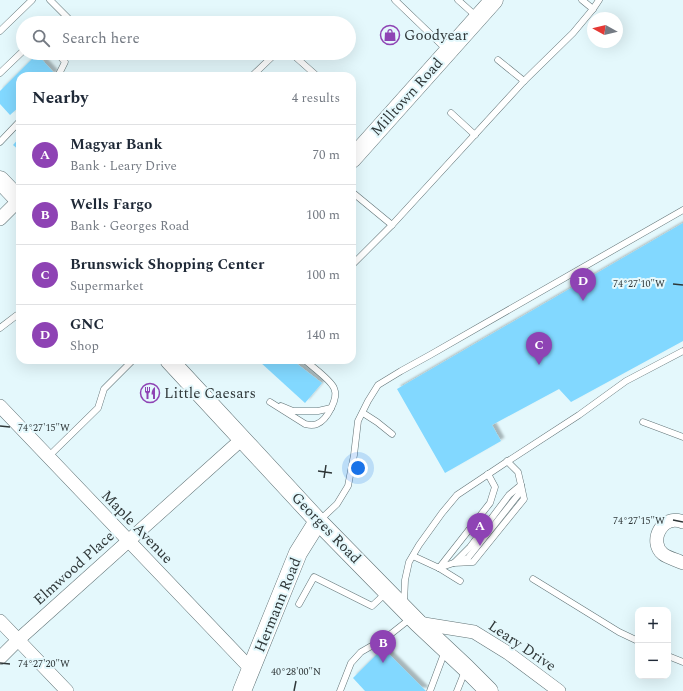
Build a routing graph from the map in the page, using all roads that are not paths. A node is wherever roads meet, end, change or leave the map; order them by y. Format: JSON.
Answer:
{"nodes":[{"id":1,"x":32,"y":0,"type":"edge"},
{"id":2,"x":50,"y":0,"type":"edge"},
{"id":3,"x":395,"y":0,"type":"edge"},
{"id":4,"x":458,"y":0,"type":"edge"},
{"id":5,"x":494,"y":0,"type":"edge"},
{"id":6,"x":582,"y":0,"type":"edge"},
{"id":7,"x":599,"y":0,"type":"edge"},
{"id":8,"x":593,"y":9,"type":"junction"},
{"id":9,"x":66,"y":16,"type":"edge"},
{"id":10,"x":478,"y":18,"type":"junction"},
{"id":11,"x":0,"y":31,"type":"edge"},
{"id":12,"x":449,"y":51,"type":"junction"},
{"id":13,"x":16,"y":57,"type":"edge"},
{"id":14,"x":63,"y":60,"type":"edge"},
{"id":15,"x":268,"y":60,"type":"edge"},
{"id":16,"x":299,"y":60,"type":"edge"},
{"id":17,"x":498,"y":60,"type":"dead end"},
{"id":18,"x":262,"y":66,"type":"junction"},
{"id":19,"x":60,"y":72,"type":"edge"},
{"id":20,"x":256,"y":72,"type":"edge"},
{"id":21,"x":260,"y":72,"type":"edge"},
{"id":22,"x":312,"y":72,"type":"edge"},
{"id":23,"x":0,"y":73,"type":"edge"},
{"id":24,"x":524,"y":81,"type":"junction"},
{"id":25,"x":451,"y":113,"type":"dead end"},
{"id":26,"x":16,"y":125,"type":"edge"},
{"id":27,"x":474,"y":135,"type":"junction"},
{"id":28,"x":0,"y":142,"type":"edge"},
{"id":29,"x":356,"y":155,"type":"edge"},
{"id":30,"x":0,"y":180,"type":"edge"},
{"id":31,"x":356,"y":195,"type":"edge"},
{"id":32,"x":16,"y":197,"type":"edge"},
{"id":33,"x":16,"y":205,"type":"edge"},
{"id":34,"x":683,"y":210,"type":"edge"},
{"id":35,"x":0,"y":219,"type":"edge"},
{"id":36,"x":392,"y":225,"type":"junction"},
{"id":37,"x":356,"y":261,"type":"edge"},
{"id":38,"x":16,"y":316,"type":"edge"},
{"id":39,"x":0,"y":328,"type":"edge"},
{"id":40,"x":683,"y":351,"type":"edge"},
{"id":41,"x":129,"y":364,"type":"edge"},
{"id":42,"x":173,"y":364,"type":"edge"},
{"id":43,"x":310,"y":364,"type":"edge"},
{"id":44,"x":0,"y":406,"type":"edge"},
{"id":45,"x":331,"y":408,"type":"junction"},
{"id":46,"x":362,"y":413,"type":"junction"},
{"id":47,"x":643,"y":422,"type":"dead end"},
{"id":48,"x":392,"y":434,"type":"dead end"},
{"id":49,"x":683,"y":437,"type":"edge"},
{"id":50,"x":242,"y":439,"type":"junction"},
{"id":51,"x":48,"y":457,"type":"junction"},
{"id":52,"x":507,"y":461,"type":"junction"},
{"id":53,"x":488,"y":474,"type":"junction"},
{"id":54,"x":318,"y":521,"type":"junction"},
{"id":55,"x":683,"y":522,"type":"edge"},
{"id":56,"x":128,"y":541,"type":"junction"},
{"id":57,"x":413,"y":556,"type":"junction"},
{"id":58,"x":683,"y":563,"type":"edge"},
{"id":59,"x":439,"y":568,"type":"junction"},
{"id":60,"x":533,"y":579,"type":"dead end"},
{"id":61,"x":460,"y":581,"type":"dead end"},
{"id":62,"x":388,"y":592,"type":"junction"},
{"id":63,"x":299,"y":604,"type":"dead end"},
{"id":64,"x":411,"y":616,"type":"junction"},
{"id":65,"x":0,"y":621,"type":"edge"},
{"id":66,"x":18,"y":640,"type":"junction"},
{"id":67,"x":635,"y":640,"type":"edge"},
{"id":68,"x":446,"y":649,"type":"junction"},
{"id":69,"x":671,"y":657,"type":"edge"},
{"id":70,"x":0,"y":658,"type":"edge"},
{"id":71,"x":683,"y":662,"type":"edge"},
{"id":72,"x":466,"y":668,"type":"junction"},
{"id":73,"x":251,"y":669,"type":"junction"},
{"id":74,"x":67,"y":691,"type":"edge"},
{"id":75,"x":242,"y":691,"type":"edge"},
{"id":76,"x":340,"y":691,"type":"edge"},
{"id":77,"x":430,"y":691,"type":"edge"},
{"id":78,"x":457,"y":691,"type":"edge"},
{"id":79,"x":489,"y":691,"type":"edge"},
{"id":80,"x":559,"y":691,"type":"edge"}],
"edges":[{"from":1,"to":11,"type":"lane"},
{"from":2,"to":9,"type":"lane"},
{"from":3,"to":12,"type":"lane"},
{"from":4,"to":10,"type":"lane"},
{"from":5,"to":10,"type":"street","name":"Milltown Road"},
{"from":6,"to":8,"type":"lane"},
{"from":7,"to":8,"type":"lane"},
{"from":8,"to":24,"type":"lane"},
{"from":10,"to":12,"type":"street","name":"Milltown Road"},
{"from":12,"to":29,"type":"street","name":"Milltown Road"},
{"from":13,"to":23,"type":"lane"},
{"from":14,"to":19,"type":"lane"},
{"from":15,"to":18,"type":"lane"},
{"from":16,"to":22,"type":"lane"},
{"from":17,"to":24,"type":"lane"},
{"from":18,"to":20,"type":"lane"},
{"from":18,"to":21,"type":"lane"},
{"from":24,"to":27,"type":"lane"},
{"from":25,"to":27,"type":"lane"},
{"from":26,"to":28,"type":"lane"},
{"from":27,"to":36,"type":"lane"},
{"from":30,"to":32,"type":"street"},
{"from":31,"to":36,"type":"lane"},
{"from":33,"to":35,"type":"street"},
{"from":34,"to":46,"type":"lane"},
{"from":36,"to":37,"type":"lane"},
{"from":38,"to":39,"type":"lane"},
{"from":40,"to":52,"type":"lane"},
{"from":41,"to":51,"type":"lane"},
{"from":42,"to":50,"type":"street","name":"Georges Road"},
{"from":43,"to":45,"type":"lane"},
{"from":44,"to":51,"type":"street","name":"Maple Avenue"},
{"from":45,"to":45,"type":"lane"},
{"from":46,"to":48,"type":"lane"},
{"from":46,"to":54,"type":"lane"},
{"from":47,"to":49,"type":"lane"},
{"from":50,"to":54,"type":"street","name":"Georges Road"},
{"from":50,"to":56,"type":"street","name":"Elmwood Place"},
{"from":51,"to":56,"type":"street","name":"Maple Avenue"},
{"from":52,"to":53,"type":"lane"},
{"from":52,"to":59,"type":"lane"},
{"from":53,"to":57,"type":"lane"},
{"from":53,"to":59,"type":"lane"},
{"from":54,"to":62,"type":"street","name":"Georges Road"},
{"from":54,"to":73,"type":"street","name":"Hermann Road"},
{"from":55,"to":58,"type":"street"},
{"from":56,"to":66,"type":"street","name":"Elmwood Place"},
{"from":56,"to":73,"type":"street","name":"Maple Avenue"},
{"from":57,"to":59,"type":"lane"},
{"from":57,"to":64,"type":"lane"},
{"from":59,"to":61,"type":"lane"},
{"from":60,"to":67,"type":"lane"},
{"from":62,"to":63,"type":"lane"},
{"from":62,"to":64,"type":"street","name":"Georges Road"},
{"from":64,"to":68,"type":"street","name":"Georges Road"},
{"from":64,"to":76,"type":"lane"},
{"from":64,"to":80,"type":"street","name":"Leary Drive"},
{"from":65,"to":66,"type":"street"},
{"from":66,"to":70,"type":"street","name":"Elmwood Place"},
{"from":66,"to":74,"type":"street"},
{"from":68,"to":72,"type":"street","name":"Georges Road"},
{"from":68,"to":77,"type":"lane"},
{"from":69,"to":71,"type":"lane"},
{"from":72,"to":78,"type":"lane"},
{"from":72,"to":79,"type":"street","name":"Georges Road"},
{"from":73,"to":75,"type":"street","name":"Hermann Road"}]}
